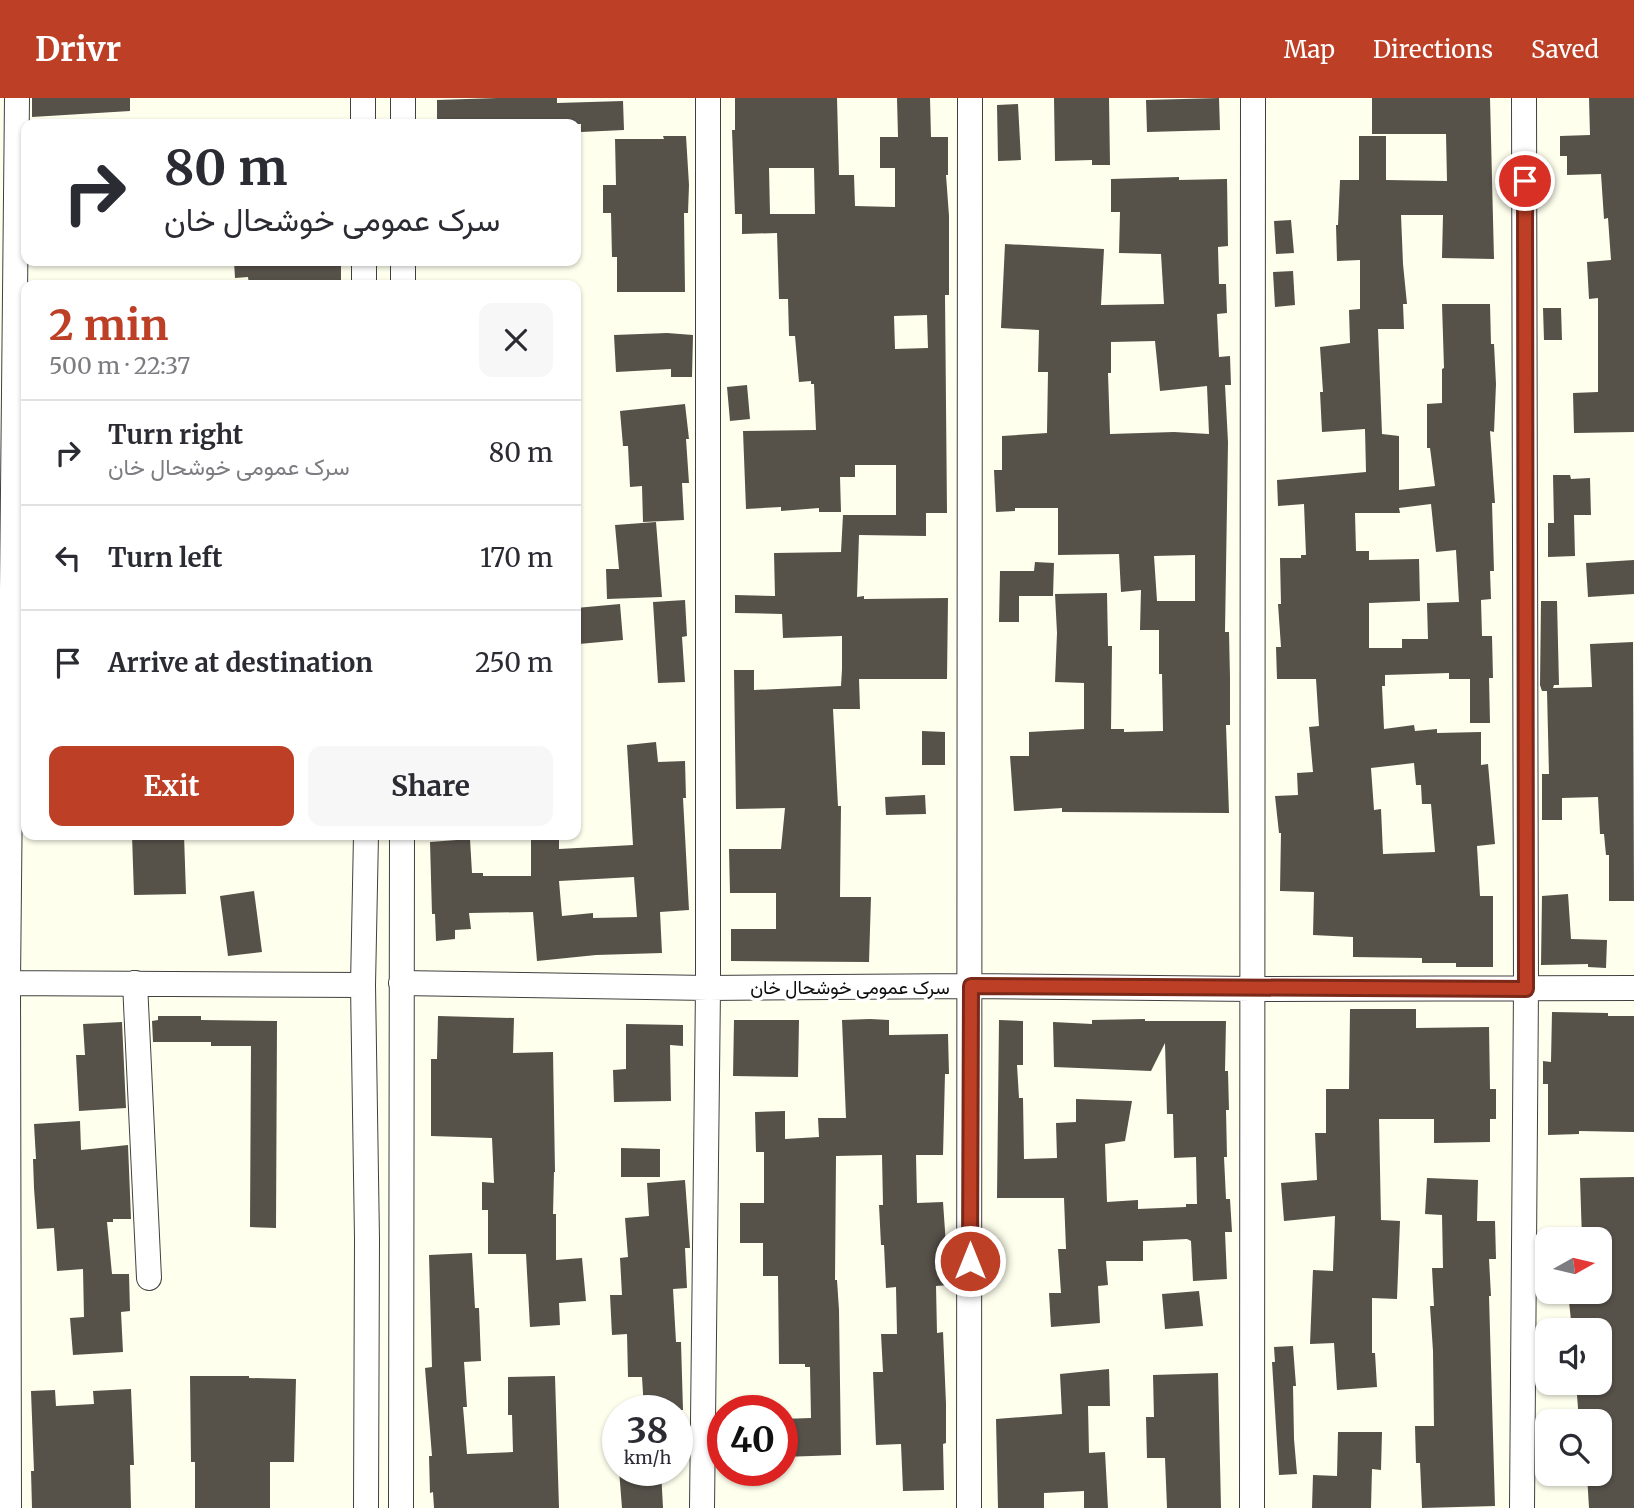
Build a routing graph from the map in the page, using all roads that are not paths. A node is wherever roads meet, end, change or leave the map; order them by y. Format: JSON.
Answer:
{"nodes":[{"id":1,"x":17,"y":98,"type":"edge"},
{"id":2,"x":363,"y":98,"type":"edge"},
{"id":3,"x":403,"y":98,"type":"edge"},
{"id":4,"x":708,"y":98,"type":"edge"},
{"id":5,"x":970,"y":98,"type":"edge"},
{"id":6,"x":1253,"y":98,"type":"edge"},
{"id":7,"x":1524,"y":98,"type":"edge"},
{"id":8,"x":363,"y":119,"type":"edge"},
{"id":9,"x":403,"y":119,"type":"edge"},
{"id":10,"x":366,"y":840,"type":"edge"},
{"id":11,"x":402,"y":840,"type":"edge"},
{"id":12,"x":4,"y":983,"type":"edge"},
{"id":13,"x":135,"y":983,"type":"junction"},
{"id":14,"x":401,"y":983,"type":"junction"},
{"id":15,"x":363,"y":985,"type":"junction"},
{"id":16,"x":971,"y":986,"type":"junction"},
{"id":17,"x":708,"y":988,"type":"junction"},
{"id":18,"x":1634,"y":988,"type":"edge"},
{"id":19,"x":1251,"y":989,"type":"junction"},
{"id":20,"x":1526,"y":989,"type":"junction"},
{"id":21,"x":367,"y":1238,"type":"junction"},
{"id":22,"x":402,"y":1238,"type":"junction"},
{"id":23,"x":149,"y":1278,"type":"dead end"},
{"id":24,"x":9,"y":1508,"type":"edge"},
{"id":25,"x":366,"y":1508,"type":"edge"},
{"id":26,"x":401,"y":1508,"type":"edge"},
{"id":27,"x":702,"y":1508,"type":"edge"},
{"id":28,"x":969,"y":1508,"type":"edge"},
{"id":29,"x":1251,"y":1508,"type":"edge"},
{"id":30,"x":1522,"y":1508,"type":"edge"}],
"edges":[{"from":1,"to":12,"type":"street"},
{"from":2,"to":8,"type":"street"},
{"from":3,"to":9,"type":"street"},
{"from":4,"to":17,"type":"street"},
{"from":5,"to":16,"type":"street"},
{"from":6,"to":19,"type":"street"},
{"from":7,"to":20,"type":"street"},
{"from":10,"to":15,"type":"street"},
{"from":11,"to":14,"type":"street"},
{"from":12,"to":13,"type":"street"},
{"from":12,"to":24,"type":"street"},
{"from":13,"to":15,"type":"street"},
{"from":13,"to":23,"type":"street"},
{"from":14,"to":17,"type":"street","name":"سرک عمومی خوشحال خان"},
{"from":14,"to":22,"type":"street"},
{"from":15,"to":21,"type":"street"},
{"from":16,"to":17,"type":"street","name":"سرک عمومی خوشحال خان"},
{"from":16,"to":19,"type":"street","name":"سرک عمومی خوشحال خان"},
{"from":16,"to":28,"type":"street"},
{"from":17,"to":27,"type":"street"},
{"from":18,"to":20,"type":"street","name":"سرک عمومی خوشحال خان"},
{"from":19,"to":20,"type":"street","name":"سرک عمومی خوشحال خان"},
{"from":19,"to":29,"type":"street"},
{"from":20,"to":30,"type":"street"},
{"from":21,"to":22,"type":"street"},
{"from":21,"to":25,"type":"street"},
{"from":22,"to":26,"type":"street"}]}
